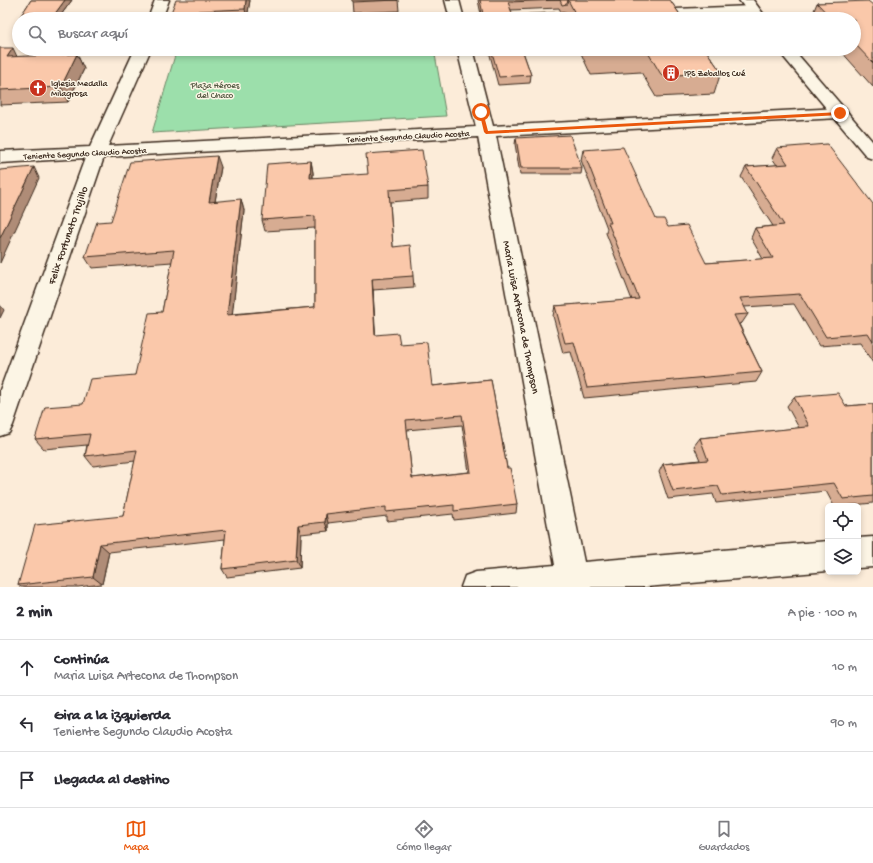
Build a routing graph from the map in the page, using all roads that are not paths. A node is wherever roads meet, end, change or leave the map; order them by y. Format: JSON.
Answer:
{"nodes":[{"id":1,"x":162,"y":0,"type":"edge"},
{"id":2,"x":452,"y":0,"type":"edge"},
{"id":3,"x":763,"y":0,"type":"edge"},
{"id":4,"x":751,"y":8,"type":"edge"},
{"id":5,"x":158,"y":12,"type":"edge"},
{"id":6,"x":455,"y":12,"type":"edge"},
{"id":7,"x":688,"y":12,"type":"edge"},
{"id":8,"x":140,"y":56,"type":"edge"},
{"id":9,"x":466,"y":56,"type":"edge"},
{"id":10,"x":791,"y":56,"type":"edge"},
{"id":11,"x":840,"y":113,"type":"junction"},
{"id":12,"x":486,"y":132,"type":"junction"},
{"id":13,"x":96,"y":152,"type":"junction"},
{"id":14,"x":873,"y":153,"type":"edge"},
{"id":15,"x":0,"y":157,"type":"edge"},
{"id":16,"x":0,"y":425,"type":"edge"},
{"id":17,"x":873,"y":552,"type":"edge"},
{"id":18,"x":861,"y":553,"type":"edge"},
{"id":19,"x":825,"y":556,"type":"edge"},
{"id":20,"x":573,"y":583,"type":"edge"},
{"id":21,"x":476,"y":587,"type":"edge"}],
"edges":[{"from":1,"to":5,"type":"street"},
{"from":2,"to":6,"type":"street"},
{"from":3,"to":4,"type":"street"},
{"from":4,"to":7,"type":"street"},
{"from":8,"to":13,"type":"street","name":"Felix Fortunato Trujillo"},
{"from":9,"to":12,"type":"street","name":"Maria Luisa Artecona de Thompson"},
{"from":10,"to":11,"type":"street"},
{"from":11,"to":12,"type":"street","name":"Teniente Segundo Claudio Acosta"},
{"from":11,"to":14,"type":"street"},
{"from":12,"to":13,"type":"street","name":"Teniente Segundo Claudio Acosta"},
{"from":12,"to":20,"type":"street","name":"Maria Luisa Artecona de Thompson"},
{"from":13,"to":15,"type":"street","name":"Teniente Segundo Claudio Acosta"},
{"from":13,"to":16,"type":"street","name":"Felix Fortunato Trujillo"},
{"from":17,"to":18,"type":"street"},
{"from":19,"to":20,"type":"street"},
{"from":20,"to":21,"type":"street"}]}
